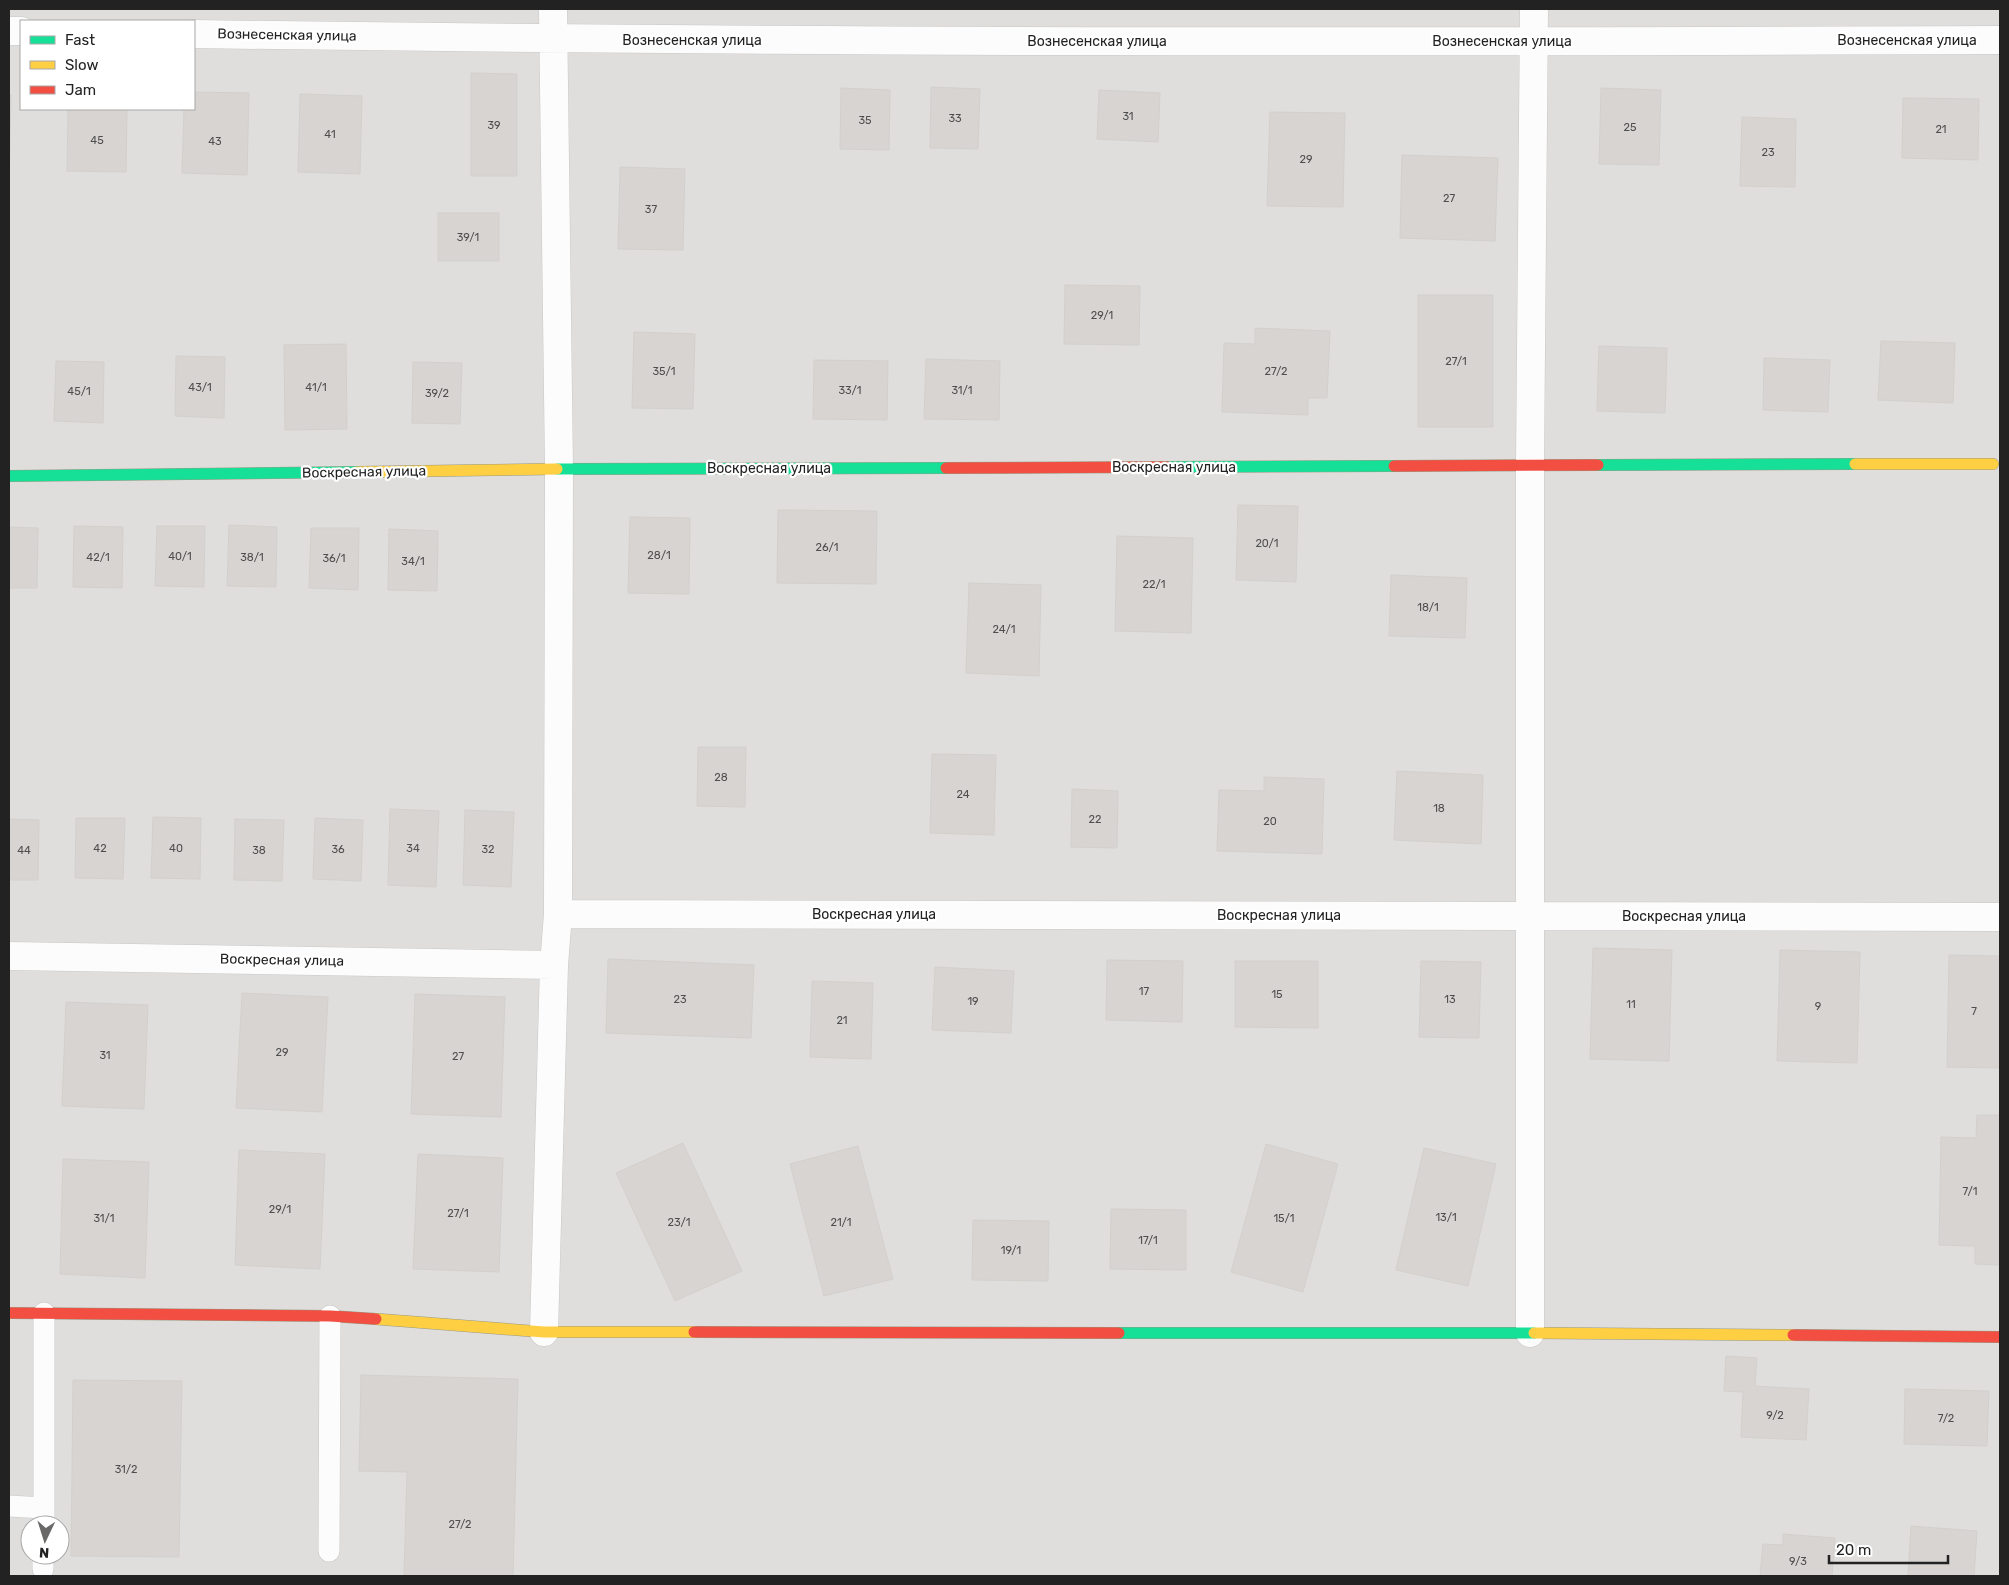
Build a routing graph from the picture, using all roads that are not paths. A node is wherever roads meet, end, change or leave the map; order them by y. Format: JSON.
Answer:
{"nodes":[{"id":1,"x":553,"y":9,"type":"edge"},
{"id":2,"x":1534,"y":9,"type":"edge"},
{"id":3,"x":195,"y":34,"type":"edge"},
{"id":4,"x":553,"y":40,"type":"junction"},
{"id":5,"x":2000,"y":40,"type":"edge"},
{"id":6,"x":1534,"y":42,"type":"junction"},
{"id":7,"x":1993,"y":464,"type":"dead end"},
{"id":8,"x":1530,"y":465,"type":"junction"},
{"id":9,"x":559,"y":469,"type":"junction"},
{"id":10,"x":9,"y":476,"type":"edge"},
{"id":11,"x":558,"y":914,"type":"junction"},
{"id":12,"x":1530,"y":916,"type":"junction"},
{"id":13,"x":2000,"y":917,"type":"edge"},
{"id":14,"x":9,"y":956,"type":"edge"},
{"id":15,"x":554,"y":965,"type":"junction"},
{"id":16,"x":9,"y":1313,"type":"edge"},
{"id":17,"x":44,"y":1313,"type":"junction"},
{"id":18,"x":330,"y":1316,"type":"junction"},
{"id":19,"x":544,"y":1332,"type":"junction"},
{"id":20,"x":1530,"y":1333,"type":"junction"},
{"id":21,"x":2000,"y":1337,"type":"edge"},
{"id":22,"x":9,"y":1506,"type":"edge"},
{"id":23,"x":40,"y":1515,"type":"edge"},
{"id":24,"x":44,"y":1515,"type":"edge"},
{"id":25,"x":329,"y":1551,"type":"dead end"}],
"edges":[{"from":1,"to":4,"type":"street"},
{"from":2,"to":6,"type":"street"},
{"from":3,"to":4,"type":"street","name":"Вознесенская улица"},
{"from":4,"to":6,"type":"street","name":"Вознесенская улица"},
{"from":4,"to":9,"type":"street"},
{"from":5,"to":6,"type":"street","name":"Вознесенская улица"},
{"from":6,"to":8,"type":"street"},
{"from":7,"to":8,"type":"street","name":"Воскресная улица"},
{"from":8,"to":9,"type":"street","name":"Воскресная улица"},
{"from":8,"to":12,"type":"street"},
{"from":9,"to":10,"type":"street","name":"Воскресная улица"},
{"from":9,"to":11,"type":"street"},
{"from":11,"to":12,"type":"street","name":"Воскресная улица"},
{"from":11,"to":15,"type":"street"},
{"from":12,"to":13,"type":"street","name":"Воскресная улица"},
{"from":12,"to":20,"type":"street"},
{"from":14,"to":15,"type":"street","name":"Воскресная улица"},
{"from":15,"to":19,"type":"street"},
{"from":16,"to":17,"type":"street"},
{"from":17,"to":18,"type":"street"},
{"from":17,"to":24,"type":"lane"},
{"from":18,"to":19,"type":"street"},
{"from":18,"to":25,"type":"lane"},
{"from":19,"to":20,"type":"street"},
{"from":20,"to":21,"type":"street"},
{"from":22,"to":23,"type":"lane"}]}
